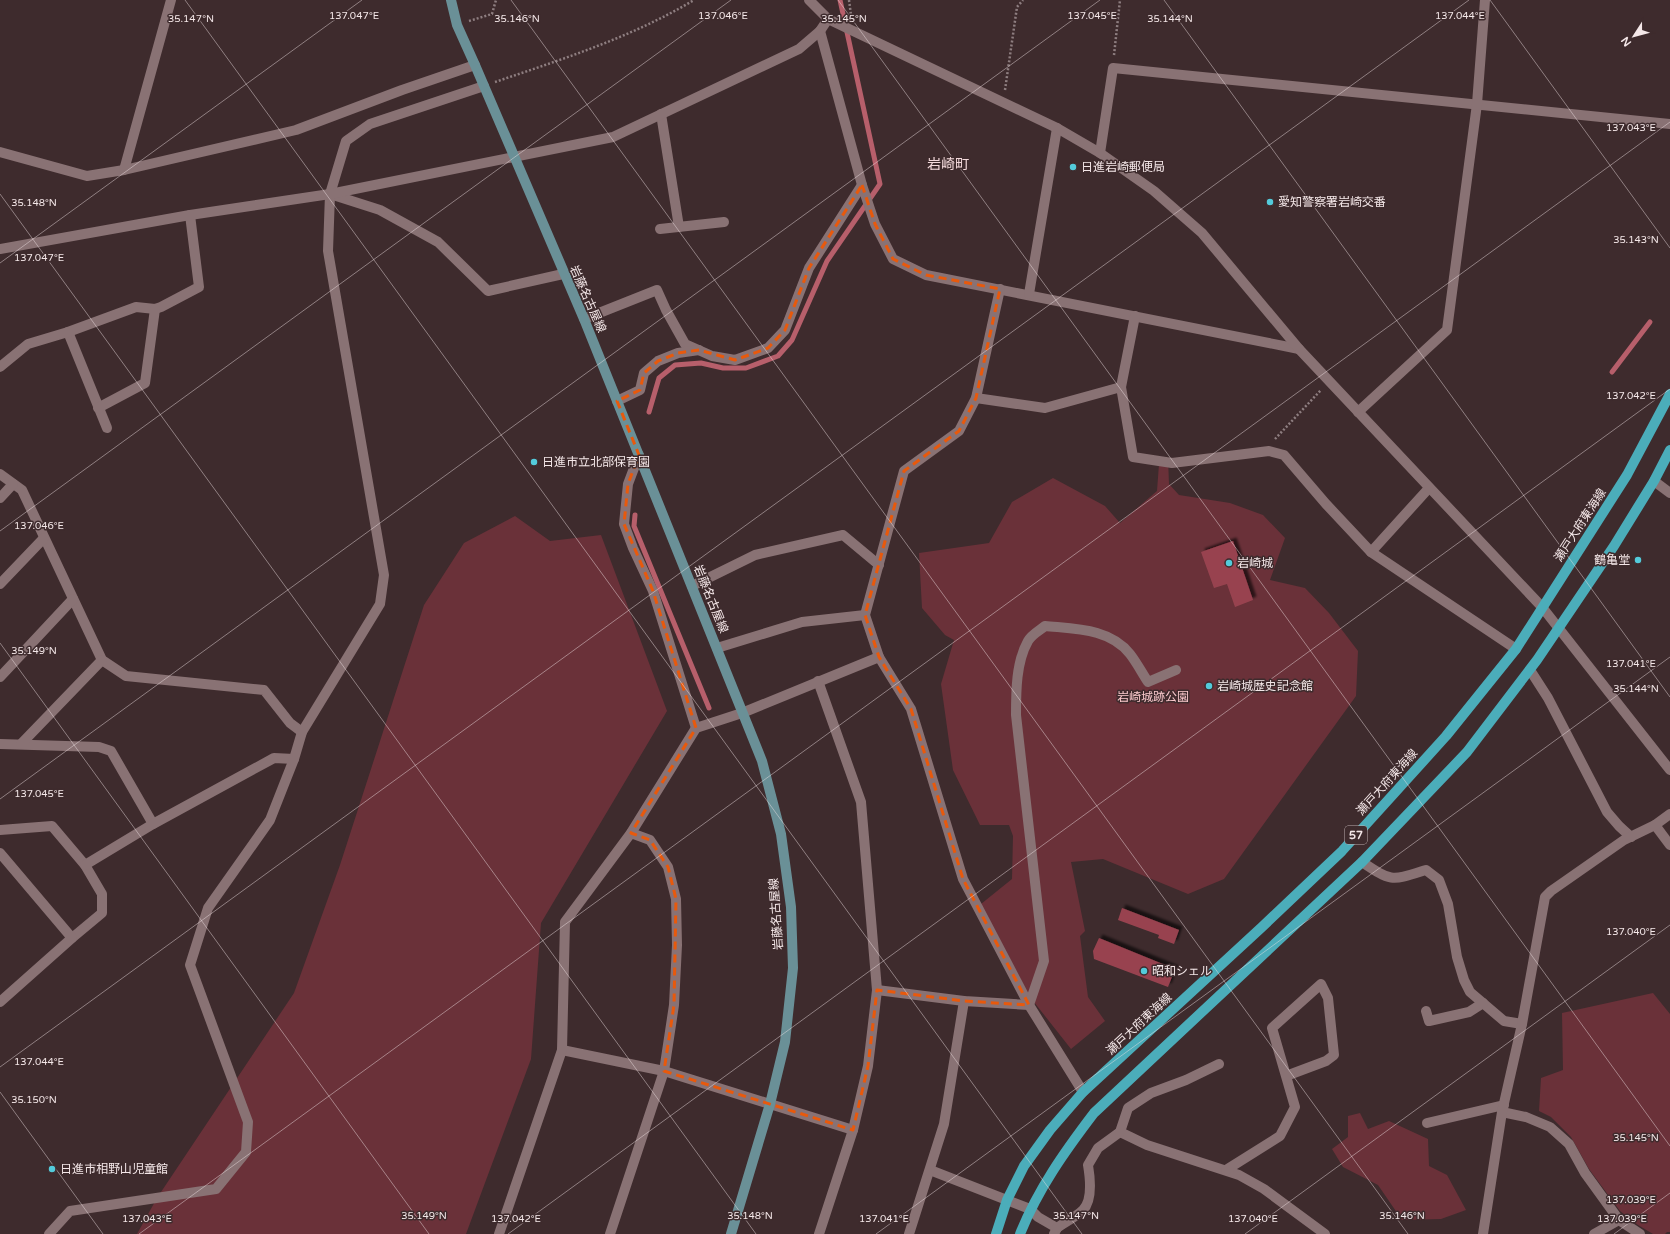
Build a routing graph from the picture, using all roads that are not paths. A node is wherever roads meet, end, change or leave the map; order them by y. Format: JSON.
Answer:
{"nodes":[{"id":1,"x":171,"y":0,"type":"edge"},
{"id":2,"x":450,"y":0,"type":"edge"},
{"id":3,"x":809,"y":0,"type":"edge"},
{"id":4,"x":1485,"y":0,"type":"edge"},
{"id":5,"x":832,"y":21,"type":"junction"},
{"id":6,"x":820,"y":31,"type":"junction"},
{"id":7,"x":476,"y":65,"type":"junction"},
{"id":8,"x":484,"y":86,"type":"junction"},
{"id":9,"x":1477,"y":104,"type":"junction"},
{"id":10,"x":661,"y":114,"type":"junction"},
{"id":11,"x":1670,"y":124,"type":"edge"},
{"id":12,"x":1057,"y":128,"type":"junction"},
{"id":13,"x":0,"y":152,"type":"edge"},
{"id":14,"x":1100,"y":153,"type":"junction"},
{"id":15,"x":514,"y":158,"type":"junction"},
{"id":16,"x":124,"y":170,"type":"junction"},
{"id":17,"x":864,"y":190,"type":"junction"},
{"id":18,"x":330,"y":194,"type":"junction"},
{"id":19,"x":190,"y":215,"type":"junction"},
{"id":20,"x":724,"y":222,"type":"dead end"},
{"id":21,"x":679,"y":227,"type":"junction"},
{"id":22,"x":660,"y":229,"type":"dead end"},
{"id":23,"x":0,"y":249,"type":"edge"},
{"id":24,"x":563,"y":274,"type":"junction"},
{"id":25,"x":1000,"y":289,"type":"junction"},
{"id":26,"x":1029,"y":294,"type":"junction"},
{"id":27,"x":155,"y":309,"type":"junction"},
{"id":28,"x":1135,"y":316,"type":"junction"},
{"id":29,"x":584,"y":319,"type":"junction"},
{"id":30,"x":68,"y":332,"type":"junction"},
{"id":31,"x":1299,"y":349,"type":"junction"},
{"id":32,"x":699,"y":350,"type":"junction"},
{"id":33,"x":0,"y":366,"type":"edge"},
{"id":34,"x":1121,"y":388,"type":"junction"},
{"id":35,"x":1670,"y":394,"type":"edge"},
{"id":36,"x":976,"y":398,"type":"junction"},
{"id":37,"x":617,"y":401,"type":"junction"},
{"id":38,"x":98,"y":408,"type":"junction"},
{"id":39,"x":1358,"y":412,"type":"junction"},
{"id":40,"x":107,"y":428,"type":"dead end"},
{"id":41,"x":1670,"y":450,"type":"edge"},
{"id":42,"x":638,"y":455,"type":"junction"},
{"id":43,"x":0,"y":474,"type":"edge"},
{"id":44,"x":1654,"y":481,"type":"junction"},
{"id":45,"x":13,"y":484,"type":"junction"},
{"id":46,"x":1429,"y":488,"type":"junction"},
{"id":47,"x":1670,"y":494,"type":"edge"},
{"id":48,"x":0,"y":498,"type":"edge"},
{"id":49,"x":44,"y":538,"type":"junction"},
{"id":50,"x":1371,"y":552,"type":"junction"},
{"id":51,"x":879,"y":565,"type":"junction"},
{"id":52,"x":0,"y":584,"type":"edge"},
{"id":53,"x":692,"y":586,"type":"junction"},
{"id":54,"x":73,"y":599,"type":"junction"},
{"id":55,"x":1542,"y":607,"type":"junction"},
{"id":56,"x":865,"y":615,"type":"junction"},
{"id":57,"x":1559,"y":627,"type":"junction"},
{"id":58,"x":717,"y":648,"type":"junction"},
{"id":59,"x":1516,"y":649,"type":"junction"},
{"id":60,"x":880,"y":656,"type":"junction"},
{"id":61,"x":102,"y":660,"type":"junction"},
{"id":62,"x":1176,"y":670,"type":"dead end"},
{"id":63,"x":1530,"y":670,"type":"junction"},
{"id":64,"x":0,"y":677,"type":"edge"},
{"id":65,"x":818,"y":681,"type":"junction"},
{"id":66,"x":742,"y":713,"type":"junction"},
{"id":67,"x":696,"y":728,"type":"junction"},
{"id":68,"x":302,"y":732,"type":"junction"},
{"id":69,"x":0,"y":744,"type":"edge"},
{"id":70,"x":21,"y":744,"type":"junction"},
{"id":71,"x":294,"y":759,"type":"junction"},
{"id":72,"x":1670,"y":770,"type":"edge"},
{"id":73,"x":1670,"y":814,"type":"edge"},
{"id":74,"x":153,"y":824,"type":"junction"},
{"id":75,"x":1654,"y":825,"type":"junction"},
{"id":76,"x":0,"y":830,"type":"edge"},
{"id":77,"x":630,"y":833,"type":"junction"},
{"id":78,"x":1630,"y":837,"type":"junction"},
{"id":79,"x":1670,"y":845,"type":"edge"},
{"id":80,"x":0,"y":853,"type":"edge"},
{"id":81,"x":1362,"y":862,"type":"junction"},
{"id":82,"x":85,"y":865,"type":"junction"},
{"id":83,"x":72,"y":938,"type":"junction"},
{"id":84,"x":877,"y":990,"type":"junction"},
{"id":85,"x":0,"y":1001,"type":"edge"},
{"id":86,"x":964,"y":1001,"type":"junction"},
{"id":87,"x":1483,"y":1003,"type":"junction"},
{"id":88,"x":1029,"y":1005,"type":"junction"},
{"id":89,"x":1426,"y":1011,"type":"dead end"},
{"id":90,"x":1522,"y":1024,"type":"junction"},
{"id":91,"x":562,"y":1050,"type":"junction"},
{"id":92,"x":1219,"y":1064,"type":"dead end"},
{"id":93,"x":664,"y":1071,"type":"junction"},
{"id":94,"x":1286,"y":1076,"type":"junction"},
{"id":95,"x":1083,"y":1092,"type":"junction"},
{"id":96,"x":770,"y":1104,"type":"junction"},
{"id":97,"x":1503,"y":1109,"type":"junction"},
{"id":98,"x":1427,"y":1123,"type":"dead end"},
{"id":99,"x":853,"y":1130,"type":"junction"},
{"id":100,"x":1120,"y":1132,"type":"junction"},
{"id":101,"x":930,"y":1170,"type":"junction"},
{"id":102,"x":1226,"y":1170,"type":"junction"},
{"id":103,"x":1007,"y":1200,"type":"junction"},
{"id":104,"x":1030,"y":1209,"type":"junction"},
{"id":105,"x":1619,"y":1220,"type":"junction"},
{"id":106,"x":1055,"y":1231,"type":"edge"},
{"id":107,"x":1318,"y":1233,"type":"edge"},
{"id":108,"x":49,"y":1234,"type":"edge"},
{"id":109,"x":499,"y":1234,"type":"edge"},
{"id":110,"x":610,"y":1234,"type":"edge"},
{"id":111,"x":731,"y":1234,"type":"edge"},
{"id":112,"x":819,"y":1234,"type":"edge"},
{"id":113,"x":909,"y":1234,"type":"edge"},
{"id":114,"x":996,"y":1234,"type":"edge"},
{"id":115,"x":1020,"y":1234,"type":"edge"},
{"id":116,"x":1483,"y":1234,"type":"edge"},
{"id":117,"x":1594,"y":1234,"type":"edge"},
{"id":118,"x":1640,"y":1234,"type":"edge"}],
"edges":[{"from":1,"to":16,"type":"street"},
{"from":2,"to":7,"type":"main road","name":"岩藤名古屋線"},
{"from":3,"to":5,"type":"street"},
{"from":4,"to":9,"type":"street"},
{"from":5,"to":6,"type":"street"},
{"from":5,"to":12,"type":"street"},
{"from":6,"to":10,"type":"street"},
{"from":6,"to":17,"type":"street"},
{"from":7,"to":8,"type":"main road","name":"岩藤名古屋線"},
{"from":7,"to":16,"type":"street"},
{"from":8,"to":15,"type":"main road","name":"岩藤名古屋線"},
{"from":8,"to":18,"type":"street"},
{"from":9,"to":11,"type":"street"},
{"from":9,"to":14,"type":"street"},
{"from":9,"to":39,"type":"street"},
{"from":10,"to":15,"type":"street"},
{"from":10,"to":21,"type":"street"},
{"from":12,"to":14,"type":"street"},
{"from":12,"to":26,"type":"street"},
{"from":13,"to":16,"type":"street"},
{"from":14,"to":31,"type":"street"},
{"from":15,"to":18,"type":"street"},
{"from":15,"to":24,"type":"main road","name":"岩藤名古屋線"},
{"from":17,"to":25,"type":"street"},
{"from":17,"to":32,"type":"street"},
{"from":18,"to":19,"type":"street"},
{"from":18,"to":24,"type":"street"},
{"from":18,"to":68,"type":"street"},
{"from":19,"to":23,"type":"street"},
{"from":19,"to":27,"type":"street"},
{"from":20,"to":21,"type":"street"},
{"from":21,"to":22,"type":"street"},
{"from":24,"to":29,"type":"main road","name":"岩藤名古屋線"},
{"from":25,"to":26,"type":"street"},
{"from":25,"to":36,"type":"street"},
{"from":26,"to":28,"type":"street"},
{"from":27,"to":30,"type":"street"},
{"from":27,"to":38,"type":"street"},
{"from":28,"to":31,"type":"street"},
{"from":28,"to":34,"type":"street"},
{"from":29,"to":32,"type":"street"},
{"from":29,"to":37,"type":"main road","name":"岩藤名古屋線"},
{"from":30,"to":33,"type":"street"},
{"from":30,"to":38,"type":"street"},
{"from":31,"to":39,"type":"street"},
{"from":32,"to":37,"type":"street"},
{"from":34,"to":36,"type":"street"},
{"from":34,"to":50,"type":"street"},
{"from":35,"to":55,"type":"main road","name":"瀬戸大府東海線","number":"57"},
{"from":36,"to":51,"type":"street"},
{"from":37,"to":42,"type":"main road","name":"岩藤名古屋線"},
{"from":38,"to":40,"type":"street"},
{"from":39,"to":46,"type":"street"},
{"from":41,"to":44,"type":"main road","number":"57"},
{"from":42,"to":53,"type":"main road","name":"岩藤名古屋線"},
{"from":42,"to":67,"type":"street"},
{"from":43,"to":45,"type":"street"},
{"from":44,"to":47,"type":"street"},
{"from":44,"to":57,"type":"main road","number":"57"},
{"from":45,"to":48,"type":"street"},
{"from":45,"to":49,"type":"street"},
{"from":46,"to":50,"type":"street"},
{"from":46,"to":55,"type":"street"},
{"from":49,"to":52,"type":"street"},
{"from":49,"to":54,"type":"street"},
{"from":50,"to":59,"type":"street"},
{"from":51,"to":53,"type":"street"},
{"from":51,"to":56,"type":"street"},
{"from":53,"to":58,"type":"main road","name":"岩藤名古屋線"},
{"from":54,"to":61,"type":"street"},
{"from":54,"to":64,"type":"street"},
{"from":55,"to":57,"type":"street"},
{"from":55,"to":59,"type":"main road","name":"瀬戸大府東海線","number":"57"},
{"from":56,"to":58,"type":"street"},
{"from":56,"to":60,"type":"street"},
{"from":57,"to":63,"type":"main road","number":"57"},
{"from":57,"to":72,"type":"street"},
{"from":58,"to":66,"type":"main road","name":"岩藤名古屋線"},
{"from":59,"to":95,"type":"main road","name":"瀬戸大府東海線","number":"57"},
{"from":60,"to":65,"type":"street"},
{"from":60,"to":88,"type":"street"},
{"from":61,"to":68,"type":"street"},
{"from":61,"to":70,"type":"street"},
{"from":62,"to":88,"type":"street"},
{"from":63,"to":78,"type":"street"},
{"from":63,"to":81,"type":"main road","number":"57"},
{"from":65,"to":66,"type":"street"},
{"from":65,"to":84,"type":"street"},
{"from":66,"to":67,"type":"street"},
{"from":66,"to":96,"type":"main road","name":"岩藤名古屋線"},
{"from":67,"to":77,"type":"street"},
{"from":68,"to":71,"type":"street"},
{"from":69,"to":70,"type":"street"},
{"from":70,"to":74,"type":"street"},
{"from":71,"to":74,"type":"street"},
{"from":71,"to":108,"type":"street"},
{"from":73,"to":75,"type":"street"},
{"from":74,"to":82,"type":"street"},
{"from":75,"to":78,"type":"street"},
{"from":75,"to":79,"type":"street"},
{"from":76,"to":82,"type":"street"},
{"from":77,"to":91,"type":"street"},
{"from":77,"to":93,"type":"street"},
{"from":78,"to":90,"type":"street"},
{"from":80,"to":83,"type":"street"},
{"from":81,"to":87,"type":"street"},
{"from":81,"to":104,"type":"main road","number":"57"},
{"from":82,"to":83,"type":"street"},
{"from":83,"to":85,"type":"street"},
{"from":84,"to":86,"type":"street"},
{"from":84,"to":99,"type":"street"},
{"from":86,"to":88,"type":"street"},
{"from":86,"to":101,"type":"street"},
{"from":87,"to":89,"type":"street"},
{"from":87,"to":90,"type":"street"},
{"from":88,"to":95,"type":"street"},
{"from":90,"to":97,"type":"street"},
{"from":91,"to":93,"type":"street"},
{"from":91,"to":109,"type":"street"},
{"from":92,"to":100,"type":"street"},
{"from":93,"to":96,"type":"street"},
{"from":93,"to":110,"type":"street"},
{"from":94,"to":94,"type":"street"},
{"from":94,"to":102,"type":"street"},
{"from":95,"to":103,"type":"main road","name":"瀬戸大府東海線","number":"57"},
{"from":96,"to":99,"type":"street"},
{"from":96,"to":111,"type":"main road","name":"岩藤名古屋線"},
{"from":97,"to":98,"type":"street"},
{"from":97,"to":105,"type":"street"},
{"from":97,"to":116,"type":"street"},
{"from":99,"to":112,"type":"street"},
{"from":100,"to":102,"type":"street"},
{"from":100,"to":106,"type":"street"},
{"from":101,"to":103,"type":"street"},
{"from":101,"to":113,"type":"street"},
{"from":102,"to":107,"type":"street"},
{"from":103,"to":104,"type":"street"},
{"from":103,"to":114,"type":"main road","name":"瀬戸大府東海線","number":"57"},
{"from":104,"to":106,"type":"street"},
{"from":104,"to":115,"type":"main road","number":"57"},
{"from":105,"to":117,"type":"street"},
{"from":105,"to":118,"type":"street"}]}
